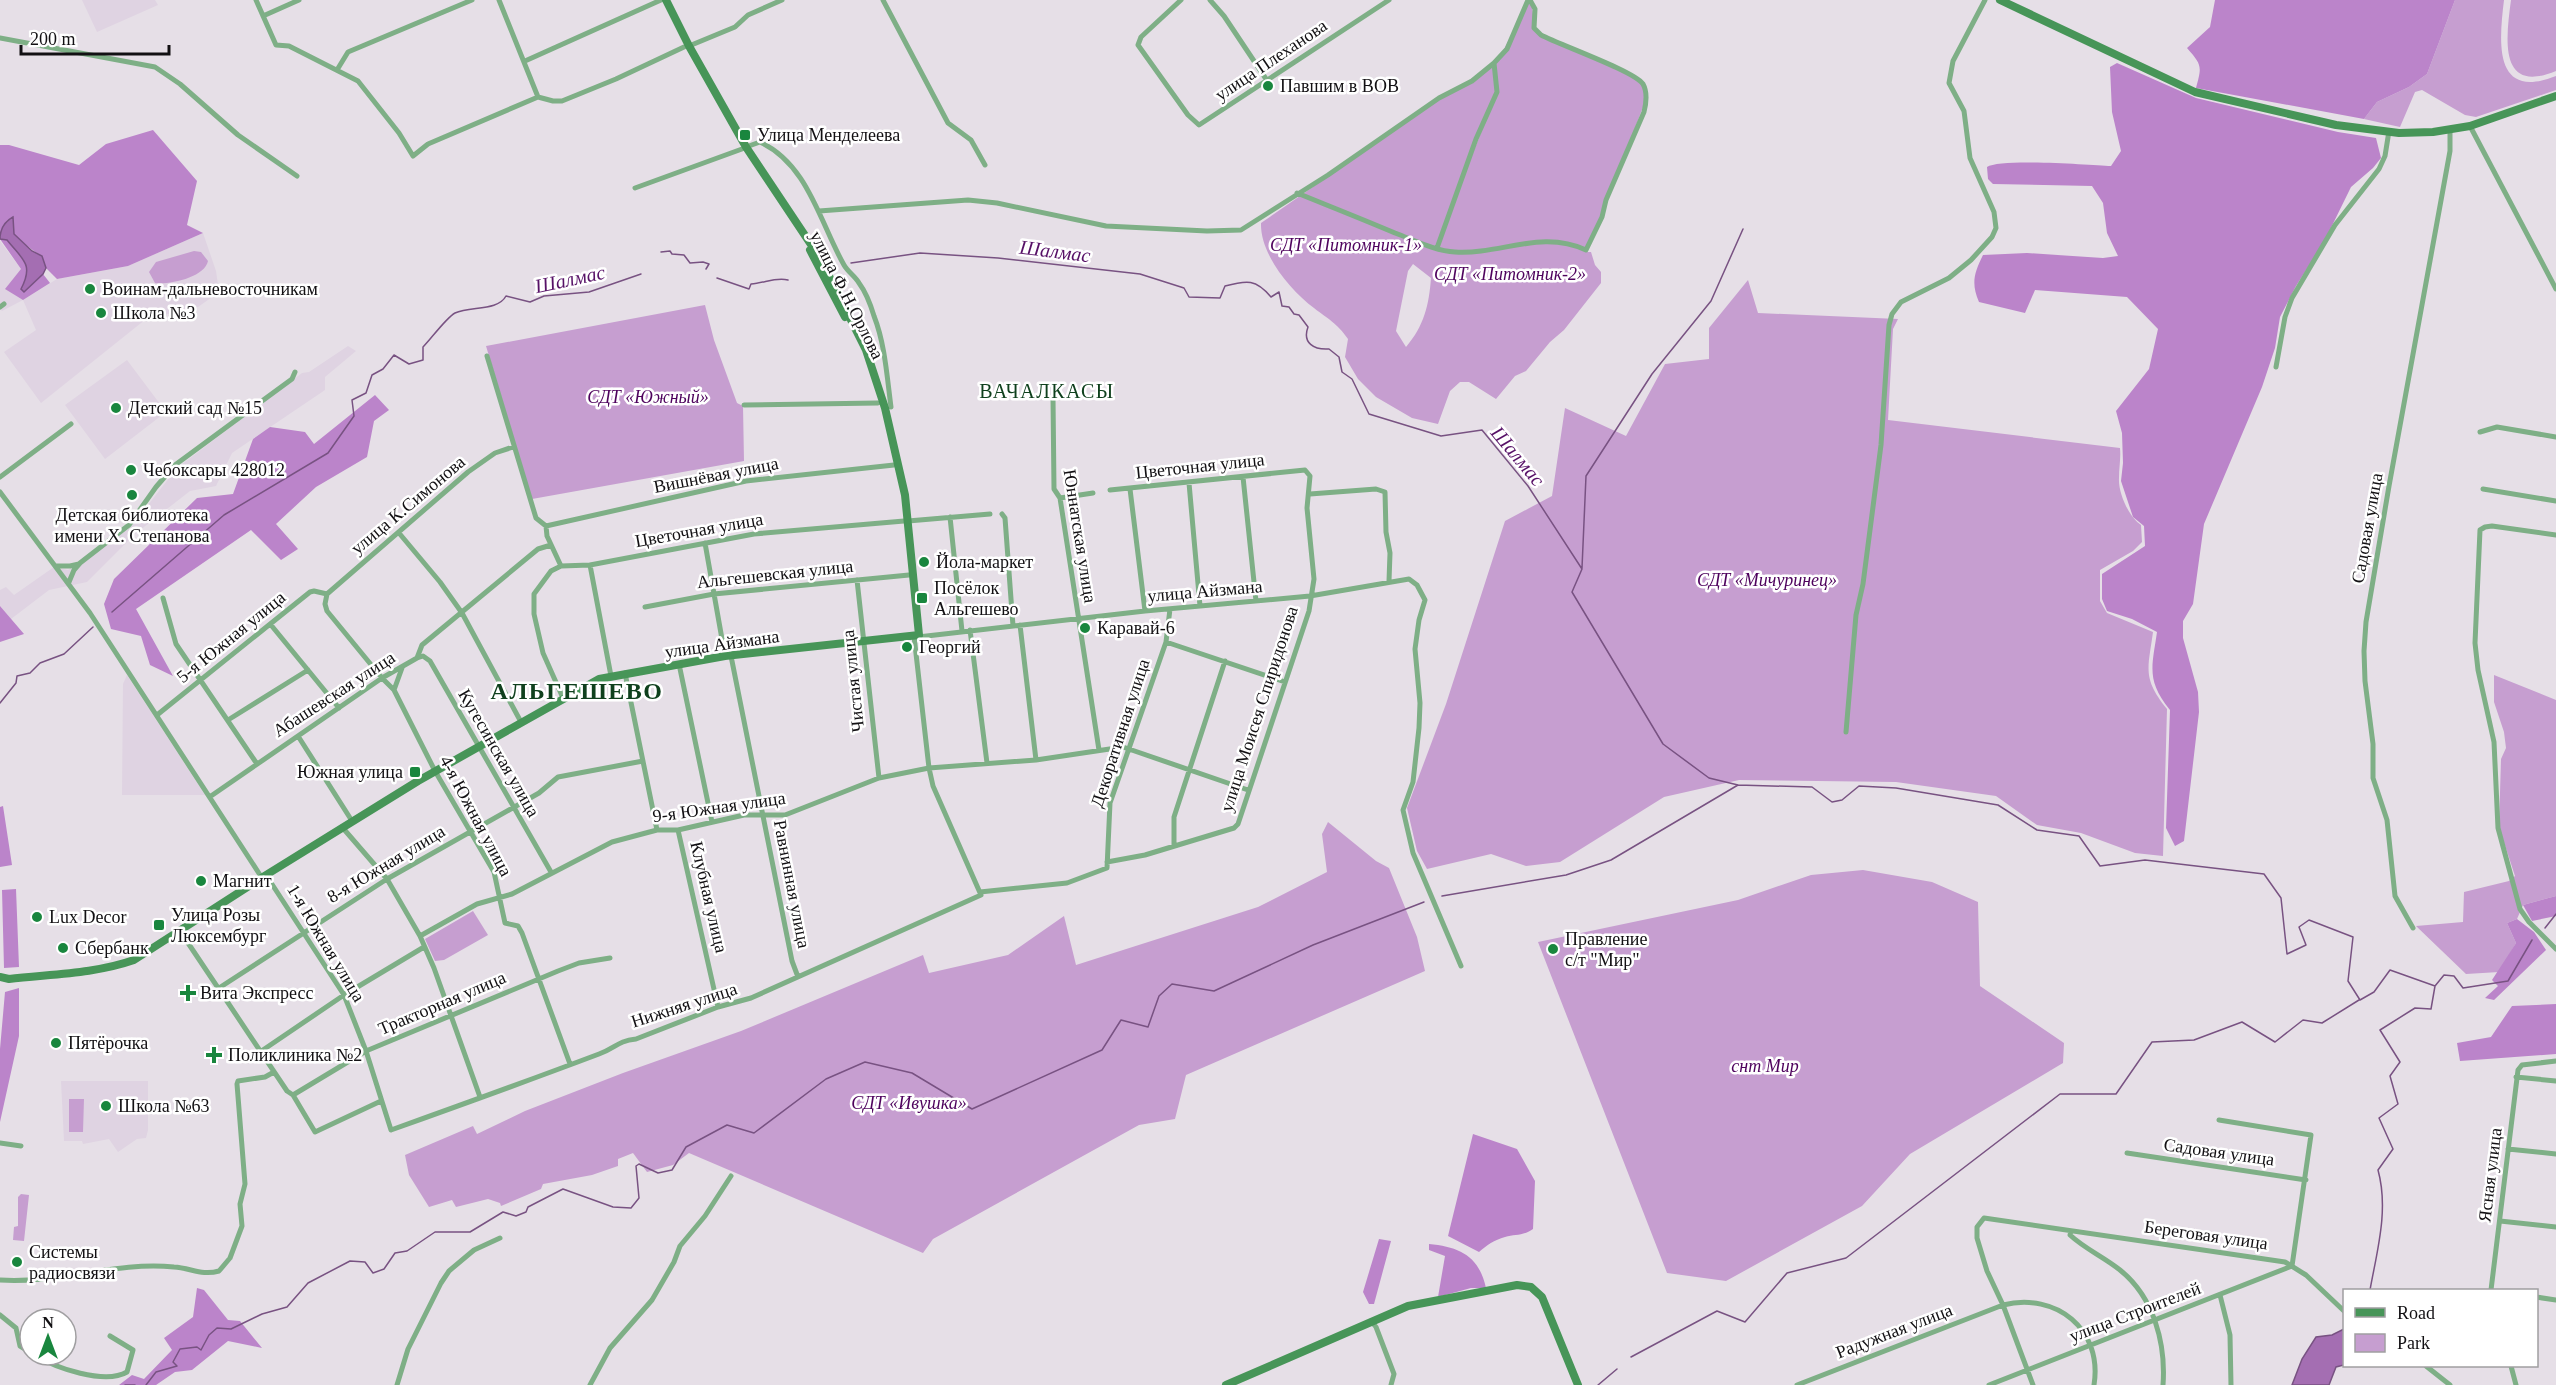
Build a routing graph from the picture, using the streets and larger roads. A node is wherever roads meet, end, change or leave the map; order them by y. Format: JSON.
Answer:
{"nodes":[{"id":1,"x":256,"y":0,"type":"edge"},
{"id":2,"x":299,"y":0,"type":"edge"},
{"id":3,"x":472,"y":0,"type":"edge"},
{"id":4,"x":499,"y":0,"type":"edge"},
{"id":5,"x":661,"y":0,"type":"edge"},
{"id":6,"x":666,"y":0,"type":"edge"},
{"id":7,"x":782,"y":0,"type":"edge"},
{"id":8,"x":884,"y":0,"type":"edge"},
{"id":9,"x":1180,"y":0,"type":"edge"},
{"id":10,"x":1210,"y":0,"type":"edge"},
{"id":11,"x":1389,"y":0,"type":"edge"},
{"id":12,"x":1529,"y":0,"type":"edge"},
{"id":13,"x":1985,"y":0,"type":"edge"},
{"id":14,"x":2000,"y":0,"type":"edge"},
{"id":15,"x":263,"y":16,"type":"junction"},
{"id":16,"x":0,"y":39,"type":"edge"},
{"id":17,"x":687,"y":46,"type":"junction"},
{"id":18,"x":525,"y":61,"type":"junction"},
{"id":19,"x":1494,"y":63,"type":"junction"},
{"id":20,"x":337,"y":70,"type":"junction"},
{"id":21,"x":1266,"y":79,"type":"junction"},
{"id":22,"x":2556,"y":96,"type":"edge"},
{"id":23,"x":538,"y":97,"type":"junction"},
{"id":24,"x":2470,"y":126,"type":"junction"},
{"id":25,"x":2450,"y":130,"type":"junction"},
{"id":26,"x":2389,"y":131,"type":"junction"},
{"id":27,"x":744,"y":148,"type":"junction"},
{"id":28,"x":985,"y":165,"type":"dead end"},
{"id":29,"x":297,"y":176,"type":"dead end"},
{"id":30,"x":635,"y":188,"type":"dead end"},
{"id":31,"x":1297,"y":193,"type":"junction"},
{"id":32,"x":819,"y":211,"type":"junction"},
{"id":33,"x":1437,"y":248,"type":"junction"},
{"id":34,"x":2556,"y":289,"type":"edge"},
{"id":35,"x":487,"y":356,"type":"dead end"},
{"id":36,"x":2276,"y":367,"type":"dead end"},
{"id":37,"x":295,"y":372,"type":"dead end"},
{"id":38,"x":1053,"y":398,"type":"dead end"},
{"id":39,"x":744,"y":405,"type":"dead end"},
{"id":40,"x":883,"y":406,"type":"junction"},
{"id":41,"x":71,"y":424,"type":"dead end"},
{"id":42,"x":2480,"y":432,"type":"dead end"},
{"id":43,"x":2556,"y":437,"type":"edge"},
{"id":44,"x":513,"y":447,"type":"junction"},
{"id":45,"x":894,"y":465,"type":"junction"},
{"id":46,"x":1294,"y":470,"type":"joint"},
{"id":47,"x":0,"y":477,"type":"edge"},
{"id":48,"x":1243,"y":477,"type":"junction"},
{"id":49,"x":1189,"y":483,"type":"junction"},
{"id":50,"x":1130,"y":489,"type":"junction"},
{"id":51,"x":2483,"y":489,"type":"dead end"},
{"id":52,"x":1110,"y":490,"type":"dead end"},
{"id":53,"x":0,"y":492,"type":"edge"},
{"id":54,"x":1093,"y":493,"type":"dead end"},
{"id":55,"x":1310,"y":494,"type":"junction"},
{"id":56,"x":1060,"y":498,"type":"junction"},
{"id":57,"x":2556,"y":501,"type":"edge"},
{"id":58,"x":990,"y":514,"type":"dead end"},
{"id":59,"x":1002,"y":514,"type":"dead end"},
{"id":60,"x":950,"y":518,"type":"junction"},
{"id":61,"x":906,"y":521,"type":"junction"},
{"id":62,"x":546,"y":526,"type":"junction"},
{"id":63,"x":399,"y":533,"type":"junction"},
{"id":64,"x":2556,"y":535,"type":"edge"},
{"id":65,"x":705,"y":543,"type":"junction"},
{"id":66,"x":551,"y":544,"type":"junction"},
{"id":67,"x":80,"y":563,"type":"junction"},
{"id":68,"x":56,"y":565,"type":"junction"},
{"id":69,"x":590,"y":565,"type":"junction"},
{"id":70,"x":561,"y":566,"type":"junction"},
{"id":71,"x":909,"y":575,"type":"junction"},
{"id":72,"x":857,"y":580,"type":"junction"},
{"id":73,"x":1389,"y":581,"type":"junction"},
{"id":74,"x":69,"y":582,"type":"junction"},
{"id":75,"x":327,"y":594,"type":"junction"},
{"id":76,"x":714,"y":594,"type":"junction"},
{"id":77,"x":1310,"y":596,"type":"junction"},
{"id":78,"x":163,"y":598,"type":"dead end"},
{"id":79,"x":1256,"y":601,"type":"junction"},
{"id":80,"x":1200,"y":606,"type":"junction"},
{"id":81,"x":645,"y":607,"type":"dead end"},
{"id":82,"x":1170,"y":609,"type":"junction"},
{"id":83,"x":1145,"y":611,"type":"junction"},
{"id":84,"x":462,"y":613,"type":"junction"},
{"id":85,"x":1079,"y":620,"type":"junction"},
{"id":86,"x":271,"y":624,"type":"junction"},
{"id":87,"x":1017,"y":626,"type":"junction"},
{"id":88,"x":970,"y":630,"type":"junction"},
{"id":89,"x":962,"y":631,"type":"junction"},
{"id":90,"x":916,"y":637,"type":"junction"},
{"id":91,"x":863,"y":642,"type":"junction"},
{"id":92,"x":1166,"y":642,"type":"junction"},
{"id":93,"x":728,"y":656,"type":"junction"},
{"id":94,"x":417,"y":658,"type":"junction"},
{"id":95,"x":1225,"y":661,"type":"junction"},
{"id":96,"x":679,"y":664,"type":"junction"},
{"id":97,"x":402,"y":668,"type":"junction"},
{"id":98,"x":308,"y":670,"type":"junction"},
{"id":99,"x":625,"y":673,"type":"junction"},
{"id":100,"x":611,"y":676,"type":"junction"},
{"id":101,"x":382,"y":678,"type":"junction"},
{"id":102,"x":202,"y":680,"type":"junction"},
{"id":103,"x":1285,"y":682,"type":"junction"},
{"id":104,"x":394,"y":690,"type":"junction"},
{"id":105,"x":563,"y":698,"type":"junction"},
{"id":106,"x":339,"y":708,"type":"junction"},
{"id":107,"x":157,"y":715,"type":"junction"},
{"id":108,"x":228,"y":720,"type":"junction"},
{"id":109,"x":521,"y":722,"type":"junction"},
{"id":110,"x":1846,"y":732,"type":"dead end"},
{"id":111,"x":298,"y":736,"type":"junction"},
{"id":112,"x":477,"y":746,"type":"junction"},
{"id":113,"x":1129,"y":749,"type":"junction"},
{"id":114,"x":1099,"y":750,"type":"junction"},
{"id":115,"x":1035,"y":760,"type":"junction"},
{"id":116,"x":643,"y":761,"type":"junction"},
{"id":117,"x":256,"y":764,"type":"junction"},
{"id":118,"x":987,"y":764,"type":"junction"},
{"id":119,"x":929,"y":768,"type":"junction"},
{"id":120,"x":1187,"y":770,"type":"junction"},
{"id":121,"x":435,"y":771,"type":"junction"},
{"id":122,"x":879,"y":777,"type":"junction"},
{"id":123,"x":1248,"y":790,"type":"junction"},
{"id":124,"x":211,"y":796,"type":"junction"},
{"id":125,"x":513,"y":807,"type":"junction"},
{"id":126,"x":763,"y":814,"type":"junction"},
{"id":127,"x":352,"y":821,"type":"junction"},
{"id":128,"x":712,"y":822,"type":"junction"},
{"id":129,"x":342,"y":827,"type":"junction"},
{"id":130,"x":1234,"y":828,"type":"joint"},
{"id":131,"x":657,"y":830,"type":"junction"},
{"id":132,"x":678,"y":830,"type":"junction"},
{"id":133,"x":469,"y":832,"type":"junction"},
{"id":134,"x":1174,"y":845,"type":"junction"},
{"id":135,"x":1107,"y":865,"type":"junction"},
{"id":136,"x":551,"y":872,"type":"junction"},
{"id":137,"x":264,"y":876,"type":"junction"},
{"id":138,"x":387,"y":879,"type":"junction"},
{"id":139,"x":981,"y":893,"type":"junction"},
{"id":140,"x":500,"y":897,"type":"junction"},
{"id":141,"x":2413,"y":928,"type":"dead end"},
{"id":142,"x":180,"y":932,"type":"junction"},
{"id":143,"x":304,"y":932,"type":"junction"},
{"id":144,"x":420,"y":936,"type":"junction"},
{"id":145,"x":424,"y":947,"type":"junction"},
{"id":146,"x":2556,"y":949,"type":"edge"},
{"id":147,"x":610,"y":958,"type":"dead end"},
{"id":148,"x":1461,"y":966,"type":"dead end"},
{"id":149,"x":798,"y":977,"type":"junction"},
{"id":150,"x":4,"y":978,"type":"edge"},
{"id":151,"x":538,"y":979,"type":"junction"},
{"id":152,"x":0,"y":986,"type":"edge"},
{"id":153,"x":219,"y":988,"type":"junction"},
{"id":154,"x":344,"y":995,"type":"junction"},
{"id":155,"x":718,"y":1007,"type":"junction"},
{"id":156,"x":451,"y":1014,"type":"junction"},
{"id":157,"x":366,"y":1051,"type":"junction"},
{"id":158,"x":260,"y":1052,"type":"junction"},
{"id":159,"x":2556,"y":1061,"type":"edge"},
{"id":160,"x":570,"y":1064,"type":"junction"},
{"id":161,"x":274,"y":1072,"type":"junction"},
{"id":162,"x":2516,"y":1077,"type":"junction"},
{"id":163,"x":2556,"y":1081,"type":"edge"},
{"id":164,"x":293,"y":1095,"type":"junction"},
{"id":165,"x":480,"y":1097,"type":"junction"},
{"id":166,"x":381,"y":1101,"type":"junction"},
{"id":167,"x":2219,"y":1120,"type":"dead end"},
{"id":168,"x":392,"y":1130,"type":"joint"},
{"id":169,"x":0,"y":1143,"type":"edge"},
{"id":170,"x":21,"y":1146,"type":"dead end"},
{"id":171,"x":2508,"y":1149,"type":"junction"},
{"id":172,"x":2127,"y":1153,"type":"dead end"},
{"id":173,"x":2556,"y":1154,"type":"edge"},
{"id":174,"x":731,"y":1176,"type":"dead end"},
{"id":175,"x":2306,"y":1180,"type":"junction"},
{"id":176,"x":2500,"y":1221,"type":"junction"},
{"id":177,"x":2556,"y":1227,"type":"edge"},
{"id":178,"x":2071,"y":1231,"type":"junction"},
{"id":179,"x":500,"y":1238,"type":"dead end"},
{"id":180,"x":2292,"y":1266,"type":"junction"},
{"id":181,"x":2,"y":1281,"type":"edge"},
{"id":182,"x":2491,"y":1289,"type":"edge"},
{"id":183,"x":2220,"y":1295,"type":"junction"},
{"id":184,"x":2538,"y":1297,"type":"edge"},
{"id":185,"x":2556,"y":1300,"type":"edge"},
{"id":186,"x":2003,"y":1305,"type":"junction"},
{"id":187,"x":2343,"y":1310,"type":"edge"},
{"id":188,"x":0,"y":1315,"type":"edge"},
{"id":189,"x":2155,"y":1320,"type":"junction"},
{"id":190,"x":1371,"y":1321,"type":"junction"},
{"id":191,"x":110,"y":1336,"type":"dead end"},
{"id":192,"x":18,"y":1337,"type":"edge"},
{"id":193,"x":2092,"y":1345,"type":"junction"},
{"id":194,"x":59,"y":1367,"type":"edge"},
{"id":195,"x":2431,"y":1367,"type":"edge"},
{"id":196,"x":2512,"y":1367,"type":"edge"},
{"id":197,"x":2027,"y":1370,"type":"junction"},
{"id":198,"x":397,"y":1385,"type":"edge"},
{"id":199,"x":590,"y":1385,"type":"edge"},
{"id":200,"x":1226,"y":1385,"type":"edge"},
{"id":201,"x":1391,"y":1385,"type":"edge"},
{"id":202,"x":1578,"y":1385,"type":"edge"},
{"id":203,"x":1797,"y":1385,"type":"edge"},
{"id":204,"x":1989,"y":1385,"type":"edge"},
{"id":205,"x":2033,"y":1385,"type":"edge"},
{"id":206,"x":2094,"y":1385,"type":"edge"},
{"id":207,"x":2163,"y":1385,"type":"edge"},
{"id":208,"x":2231,"y":1385,"type":"edge"},
{"id":209,"x":2451,"y":1385,"type":"edge"},
{"id":210,"x":2516,"y":1385,"type":"edge"}],
"edges":[{"from":1,"to":15,"type":"street"},
{"from":2,"to":15,"type":"street"},
{"from":3,"to":20,"type":"street"},
{"from":4,"to":18,"type":"street"},
{"from":5,"to":17,"type":"street","name":"улица Ф.Н.Орлова"},
{"from":5,"to":18,"type":"street"},
{"from":6,"to":17,"type":"street","name":"улица Ф.Н.Орлова"},
{"from":7,"to":17,"type":"street"},
{"from":8,"to":28,"type":"street"},
{"from":9,"to":21,"type":"street","name":"улица Плеханова"},
{"from":10,"to":21,"type":"street"},
{"from":11,"to":21,"type":"street","name":"улица Плеханова"},
{"from":12,"to":19,"type":"street"},
{"from":12,"to":33,"type":"street"},
{"from":13,"to":110,"type":"street"},
{"from":14,"to":26,"type":"street"},
{"from":15,"to":20,"type":"street"},
{"from":16,"to":29,"type":"street"},
{"from":17,"to":23,"type":"street"},
{"from":17,"to":27,"type":"street","name":"улица Ф.Н.Орлова"},
{"from":18,"to":23,"type":"street"},
{"from":19,"to":31,"type":"street"},
{"from":19,"to":33,"type":"street"},
{"from":20,"to":23,"type":"street"},
{"from":22,"to":24,"type":"street"},
{"from":24,"to":25,"type":"street"},
{"from":24,"to":34,"type":"street"},
{"from":25,"to":26,"type":"street"},
{"from":25,"to":141,"type":"street","name":"Садовая улица"},
{"from":26,"to":36,"type":"street"},
{"from":27,"to":30,"type":"street"},
{"from":27,"to":32,"type":"street"},
{"from":27,"to":40,"type":"street","name":"улица Ф.Н.Орлова"},
{"from":31,"to":32,"type":"street"},
{"from":31,"to":33,"type":"street"},
{"from":32,"to":40,"type":"street"},
{"from":35,"to":44,"type":"street"},
{"from":37,"to":67,"type":"street"},
{"from":38,"to":56,"type":"street","name":"Юннатская улица"},
{"from":39,"to":40,"type":"street"},
{"from":40,"to":45,"type":"street","name":"улица Ф.Н.Орлова"},
{"from":40,"to":61,"type":"street","name":"улица Ф.Н.Орлова"},
{"from":41,"to":47,"type":"street"},
{"from":42,"to":43,"type":"street"},
{"from":44,"to":62,"type":"street"},
{"from":44,"to":63,"type":"street","name":"улица К.Симонова"},
{"from":45,"to":61,"type":"street","name":"улица Ф.Н.Орлова"},
{"from":45,"to":62,"type":"street","name":"Вишнёвая улица"},
{"from":46,"to":48,"type":"street","name":"Цветочная улица"},
{"from":46,"to":55,"type":"street","name":"улица Моисея Спиридонова"},
{"from":48,"to":49,"type":"street","name":"Цветочная улица"},
{"from":48,"to":79,"type":"street"},
{"from":49,"to":50,"type":"street","name":"Цветочная улица"},
{"from":49,"to":80,"type":"street"},
{"from":50,"to":52,"type":"street","name":"Цветочная улица"},
{"from":50,"to":83,"type":"street"},
{"from":51,"to":57,"type":"street"},
{"from":53,"to":68,"type":"street","name":"1-я Южная улица"},
{"from":54,"to":56,"type":"street"},
{"from":55,"to":73,"type":"street"},
{"from":55,"to":77,"type":"street","name":"улица Моисея Спиридонова"},
{"from":56,"to":85,"type":"street","name":"Юннатская улица"},
{"from":58,"to":60,"type":"street","name":"Цветочная улица"},
{"from":59,"to":87,"type":"street"},
{"from":60,"to":61,"type":"street","name":"Цветочная улица"},
{"from":60,"to":89,"type":"street"},
{"from":61,"to":65,"type":"street","name":"Цветочная улица"},
{"from":61,"to":71,"type":"street","name":"улица Ф.Н.Орлова"},
{"from":61,"to":90,"type":"street","name":"улица Ф.Н.Орлова"},
{"from":62,"to":66,"type":"street"},
{"from":63,"to":75,"type":"street","name":"улица К.Симонова"},
{"from":63,"to":84,"type":"street"},
{"from":64,"to":146,"type":"street"},
{"from":65,"to":69,"type":"street","name":"Цветочная улица"},
{"from":65,"to":76,"type":"street","name":"Равнинная улица"},
{"from":66,"to":70,"type":"street"},
{"from":66,"to":84,"type":"street","name":"Абашевская улица"},
{"from":67,"to":68,"type":"street"},
{"from":67,"to":74,"type":"street"},
{"from":68,"to":74,"type":"street","name":"1-я Южная улица"},
{"from":69,"to":70,"type":"street","name":"Цветочная улица"},
{"from":69,"to":100,"type":"street"},
{"from":70,"to":105,"type":"street"},
{"from":71,"to":72,"type":"street","name":"Альгешевская улица"},
{"from":71,"to":90,"type":"street","name":"улица Ф.Н.Орлова"},
{"from":72,"to":76,"type":"street","name":"Альгешевская улица"},
{"from":72,"to":91,"type":"street","name":"Чистая улица"},
{"from":73,"to":77,"type":"street","name":"улица Айзмана"},
{"from":73,"to":148,"type":"street","name":"улица Айзмана"},
{"from":74,"to":107,"type":"street","name":"1-я Южная улица"},
{"from":75,"to":86,"type":"street","name":"5-я Южная улица"},
{"from":75,"to":101,"type":"street","name":"4-я Южная улица"},
{"from":76,"to":81,"type":"street","name":"Альгешевская улица"},
{"from":76,"to":93,"type":"street","name":"Равнинная улица"},
{"from":77,"to":79,"type":"street","name":"улица Айзмана"},
{"from":77,"to":103,"type":"street","name":"улица Моисея Спиридонова"},
{"from":78,"to":102,"type":"street"},
{"from":79,"to":80,"type":"street","name":"улица Айзмана"},
{"from":80,"to":82,"type":"street","name":"улица Айзмана"},
{"from":82,"to":83,"type":"street","name":"улица Айзмана"},
{"from":82,"to":92,"type":"street","name":"Декоративная улица"},
{"from":83,"to":85,"type":"street","name":"улица Айзмана"},
{"from":84,"to":94,"type":"street","name":"Абашевская улица"},
{"from":84,"to":109,"type":"street"},
{"from":85,"to":87,"type":"street","name":"улица Айзмана"},
{"from":85,"to":114,"type":"street","name":"Юннатская улица"},
{"from":86,"to":98,"type":"street"},
{"from":86,"to":102,"type":"street","name":"5-я Южная улица"},
{"from":87,"to":88,"type":"street","name":"улица Айзмана"},
{"from":87,"to":115,"type":"street"},
{"from":88,"to":89,"type":"street","name":"улица Айзмана"},
{"from":88,"to":118,"type":"street"},
{"from":89,"to":90,"type":"street","name":"улица Айзмана"},
{"from":90,"to":91,"type":"street","name":"улица Айзмана"},
{"from":90,"to":119,"type":"street"},
{"from":91,"to":93,"type":"street","name":"улица Айзмана"},
{"from":91,"to":122,"type":"street","name":"Чистая улица"},
{"from":92,"to":95,"type":"street"},
{"from":92,"to":113,"type":"street","name":"Декоративная улица"},
{"from":93,"to":96,"type":"street","name":"улица Айзмана"},
{"from":93,"to":126,"type":"street","name":"Равнинная улица"},
{"from":94,"to":97,"type":"street","name":"Абашевская улица"},
{"from":94,"to":112,"type":"street","name":"Кугесинская улица"},
{"from":95,"to":103,"type":"street"},
{"from":95,"to":120,"type":"street"},
{"from":96,"to":99,"type":"street","name":"улица Айзмана"},
{"from":96,"to":128,"type":"street"},
{"from":97,"to":101,"type":"street","name":"Абашевская улица"},
{"from":97,"to":104,"type":"street"},
{"from":98,"to":106,"type":"street"},
{"from":98,"to":108,"type":"street"},
{"from":99,"to":100,"type":"street","name":"улица Айзмана"},
{"from":99,"to":116,"type":"street"},
{"from":100,"to":105,"type":"street","name":"улица Айзмана"},
{"from":101,"to":104,"type":"street","name":"4-я Южная улица"},
{"from":101,"to":106,"type":"street","name":"Абашевская улица"},
{"from":102,"to":107,"type":"street","name":"5-я Южная улица"},
{"from":102,"to":108,"type":"street"},
{"from":103,"to":123,"type":"street","name":"улица Моисея Спиридонова"},
{"from":104,"to":121,"type":"street","name":"4-я Южная улица"},
{"from":105,"to":109,"type":"street","name":"улица Айзмана"},
{"from":106,"to":111,"type":"street","name":"Абашевская улица"},
{"from":107,"to":124,"type":"street","name":"1-я Южная улица"},
{"from":108,"to":117,"type":"street"},
{"from":109,"to":112,"type":"street","name":"улица Айзмана"},
{"from":111,"to":117,"type":"street","name":"Абашевская улица"},
{"from":111,"to":127,"type":"street"},
{"from":112,"to":121,"type":"street","name":"улица Айзмана"},
{"from":112,"to":125,"type":"street","name":"Кугесинская улица"},
{"from":113,"to":114,"type":"street","name":"9-я Южная улица"},
{"from":113,"to":120,"type":"street","name":"9-я Южная улица"},
{"from":113,"to":135,"type":"street","name":"Декоративная улица"},
{"from":114,"to":115,"type":"street","name":"9-я Южная улица"},
{"from":115,"to":118,"type":"street","name":"9-я Южная улица"},
{"from":116,"to":125,"type":"street","name":"8-я Южная улица"},
{"from":116,"to":131,"type":"street"},
{"from":117,"to":124,"type":"street","name":"Абашевская улица"},
{"from":118,"to":119,"type":"street","name":"9-я Южная улица"},
{"from":119,"to":122,"type":"street","name":"9-я Южная улица"},
{"from":119,"to":139,"type":"street"},
{"from":120,"to":123,"type":"street","name":"9-я Южная улица"},
{"from":120,"to":134,"type":"street"},
{"from":121,"to":127,"type":"street","name":"улица Айзмана"},
{"from":121,"to":133,"type":"street","name":"4-я Южная улица"},
{"from":122,"to":126,"type":"street","name":"9-я Южная улица"},
{"from":123,"to":130,"type":"street","name":"улица Моисея Спиридонова"},
{"from":124,"to":137,"type":"street","name":"1-я Южная улица"},
{"from":125,"to":133,"type":"street","name":"8-я Южная улица"},
{"from":125,"to":136,"type":"street","name":"Кугесинская улица"},
{"from":126,"to":128,"type":"street","name":"9-я Южная улица"},
{"from":126,"to":149,"type":"street","name":"Равнинная улица"},
{"from":127,"to":129,"type":"street","name":"улица Айзмана"},
{"from":128,"to":132,"type":"street","name":"9-я Южная улица"},
{"from":129,"to":137,"type":"street","name":"улица Айзмана"},
{"from":129,"to":138,"type":"street"},
{"from":130,"to":134,"type":"street","name":"Нижняя улица"},
{"from":131,"to":132,"type":"street","name":"9-я Южная улица"},
{"from":131,"to":136,"type":"street","name":"9-я Южная улица"},
{"from":132,"to":155,"type":"street","name":"Клубная улица"},
{"from":133,"to":138,"type":"street","name":"8-я Южная улица"},
{"from":133,"to":140,"type":"street","name":"4-я Южная улица"},
{"from":134,"to":135,"type":"street","name":"Нижняя улица"},
{"from":135,"to":139,"type":"street","name":"Нижняя улица"},
{"from":136,"to":140,"type":"street","name":"9-я Южная улица"},
{"from":137,"to":142,"type":"street","name":"улица Айзмана"},
{"from":137,"to":143,"type":"street","name":"1-я Южная улица"},
{"from":138,"to":143,"type":"street","name":"8-я Южная улица"},
{"from":138,"to":144,"type":"street"},
{"from":139,"to":149,"type":"street","name":"Нижняя улица"},
{"from":140,"to":144,"type":"street","name":"9-я Южная улица"},
{"from":140,"to":151,"type":"street","name":"4-я Южная улица"},
{"from":142,"to":150,"type":"street","name":"улица Айзмана"},
{"from":142,"to":153,"type":"street"},
{"from":143,"to":153,"type":"street","name":"8-я Южная улица"},
{"from":143,"to":154,"type":"street","name":"1-я Южная улица"},
{"from":144,"to":145,"type":"street"},
{"from":145,"to":154,"type":"street"},
{"from":145,"to":156,"type":"street"},
{"from":147,"to":151,"type":"street","name":"Тракторная улица"},
{"from":149,"to":155,"type":"street","name":"Нижняя улица"},
{"from":150,"to":152,"type":"street"},
{"from":151,"to":156,"type":"street","name":"Тракторная улица"},
{"from":151,"to":160,"type":"street","name":"4-я Южная улица"},
{"from":153,"to":158,"type":"street"},
{"from":154,"to":157,"type":"street","name":"1-я Южная улица"},
{"from":154,"to":158,"type":"street"},
{"from":155,"to":160,"type":"street","name":"Нижняя улица"},
{"from":156,"to":157,"type":"street","name":"Тракторная улица"},
{"from":156,"to":165,"type":"street"},
{"from":157,"to":164,"type":"street","name":"Тракторная улица"},
{"from":157,"to":166,"type":"street","name":"1-я Южная улица"},
{"from":158,"to":161,"type":"street"},
{"from":159,"to":162,"type":"street","name":"Ясная улица"},
{"from":160,"to":165,"type":"street","name":"Нижняя улица"},
{"from":161,"to":164,"type":"street"},
{"from":161,"to":181,"type":"street"},
{"from":162,"to":163,"type":"street"},
{"from":162,"to":171,"type":"street","name":"Ясная улица"},
{"from":164,"to":166,"type":"street"},
{"from":165,"to":168,"type":"street","name":"Нижняя улица"},
{"from":166,"to":168,"type":"street","name":"1-я Южная улица"},
{"from":167,"to":175,"type":"street"},
{"from":169,"to":170,"type":"street"},
{"from":171,"to":173,"type":"street"},
{"from":171,"to":176,"type":"street","name":"Ясная улица"},
{"from":172,"to":175,"type":"street","name":"Садовая улица"},
{"from":174,"to":199,"type":"street"},
{"from":175,"to":180,"type":"street"},
{"from":176,"to":177,"type":"street"},
{"from":176,"to":182,"type":"street","name":"Ясная улица"},
{"from":178,"to":180,"type":"street","name":"Береговая улица"},
{"from":178,"to":186,"type":"street","name":"Береговая улица"},
{"from":178,"to":189,"type":"street"},
{"from":179,"to":198,"type":"street"},
{"from":180,"to":183,"type":"street","name":"улица Строителей"},
{"from":180,"to":187,"type":"street"},
{"from":183,"to":189,"type":"street","name":"улица Строителей"},
{"from":183,"to":208,"type":"street"},
{"from":184,"to":185,"type":"street"},
{"from":186,"to":193,"type":"street","name":"Радужная улица"},
{"from":186,"to":197,"type":"street"},
{"from":186,"to":203,"type":"street","name":"Радужная улица"},
{"from":188,"to":192,"type":"street"},
{"from":189,"to":193,"type":"street","name":"улица Строителей"},
{"from":189,"to":207,"type":"street"},
{"from":190,"to":200,"type":"street"},
{"from":190,"to":201,"type":"street"},
{"from":190,"to":202,"type":"street"},
{"from":191,"to":194,"type":"street"},
{"from":193,"to":197,"type":"street","name":"улица Строителей"},
{"from":193,"to":206,"type":"street"},
{"from":195,"to":209,"type":"street"},
{"from":196,"to":210,"type":"street"},
{"from":197,"to":204,"type":"street","name":"улица Строителей"},
{"from":197,"to":205,"type":"street"}]}
